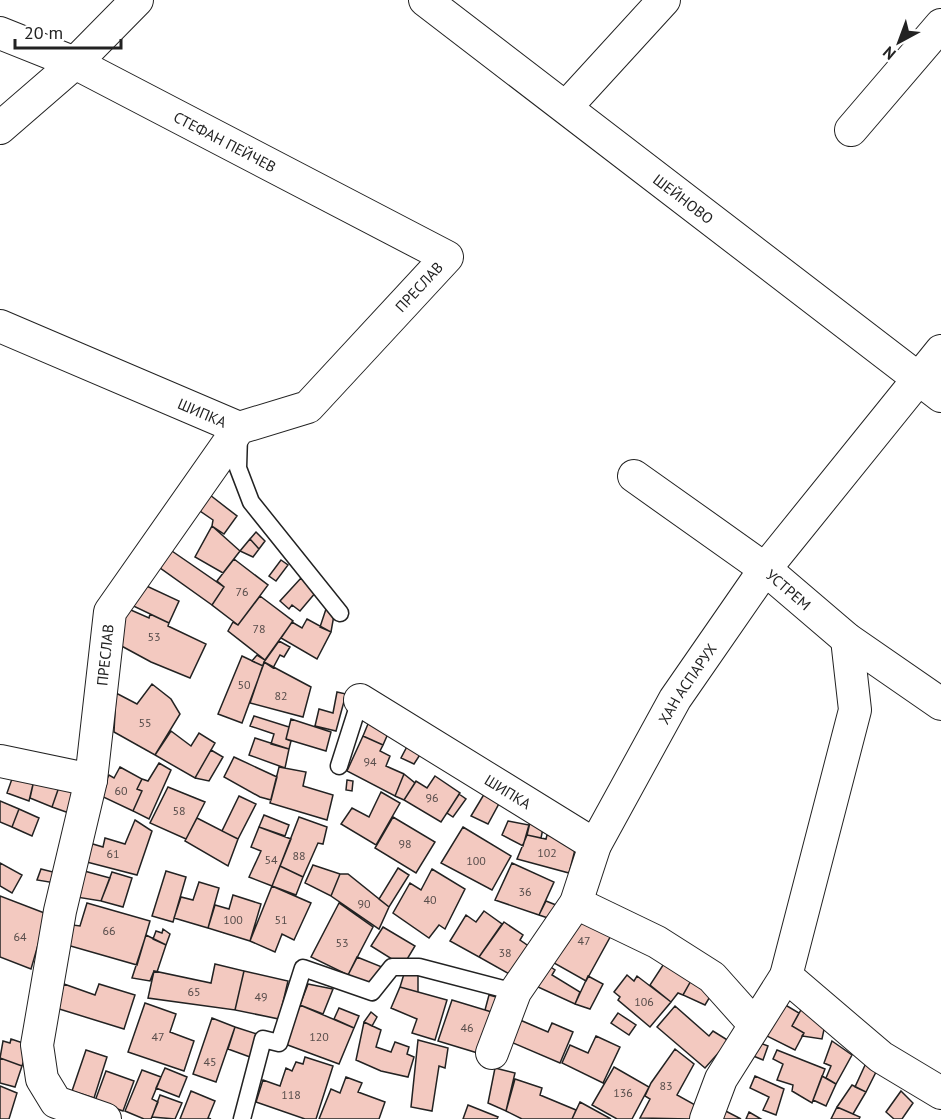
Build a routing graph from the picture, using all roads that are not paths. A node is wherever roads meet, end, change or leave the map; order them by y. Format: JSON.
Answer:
{"nodes":[{"id":1,"x":137,"y":0,"type":"edge"},
{"id":2,"x":425,"y":0,"type":"edge"},
{"id":3,"x":664,"y":0,"type":"edge"},
{"id":4,"x":941,"y":25,"type":"edge"},
{"id":5,"x":0,"y":33,"type":"edge"},
{"id":6,"x":75,"y":63,"type":"junction"},
{"id":7,"x":567,"y":106,"type":"junction"},
{"id":8,"x":0,"y":128,"type":"edge"},
{"id":9,"x":851,"y":130,"type":"dead end"},
{"id":10,"x":447,"y":257,"type":"joint"},
{"id":11,"x":0,"y":326,"type":"edge"},
{"id":12,"x":941,"y":351,"type":"edge"},
{"id":13,"x":930,"y":387,"type":"edge"},
{"id":14,"x":239,"y":428,"type":"junction"},
{"id":15,"x":634,"y":476,"type":"dead end"},
{"id":16,"x":765,"y":569,"type":"junction"},
{"id":17,"x":340,"y":613,"type":"dead end"},
{"id":18,"x":847,"y":639,"type":"junction"},
{"id":19,"x":360,"y":700,"type":"joint"},
{"id":20,"x":941,"y":704,"type":"edge"},
{"id":21,"x":0,"y":761,"type":"edge"},
{"id":22,"x":339,"y":766,"type":"dead end"},
{"id":23,"x":91,"y":780,"type":"junction"},
{"id":24,"x":595,"y":845,"type":"junction"},
{"id":25,"x":576,"y":903,"type":"junction"},
{"id":26,"x":786,"y":976,"type":"junction"},
{"id":27,"x":515,"y":992,"type":"junction"},
{"id":28,"x":754,"y":1024,"type":"junction"},
{"id":29,"x":492,"y":1053,"type":"dead end"},
{"id":30,"x":941,"y":1093,"type":"edge"},
{"id":31,"x":105,"y":1119,"type":"edge"},
{"id":32,"x":242,"y":1119,"type":"edge"},
{"id":33,"x":706,"y":1119,"type":"edge"}],
"edges":[{"from":1,"to":6,"type":"street"},
{"from":2,"to":7,"type":"street","name":"ШЕЙНОВО"},
{"from":3,"to":7,"type":"street"},
{"from":4,"to":9,"type":"street"},
{"from":5,"to":6,"type":"street","name":"СТЕФАН ПЕЙЧЕВ"},
{"from":6,"to":8,"type":"street"},
{"from":6,"to":10,"type":"street","name":"СТЕФАН ПЕЙЧЕВ"},
{"from":7,"to":13,"type":"street","name":"ШЕЙНОВО"},
{"from":10,"to":14,"type":"street","name":"ПРЕСЛАВ"},
{"from":11,"to":14,"type":"street","name":"ШИПКА"},
{"from":12,"to":13,"type":"street","name":"ХАН АСПАРУХ"},
{"from":13,"to":16,"type":"street","name":"ХАН АСПАРУХ"},
{"from":14,"to":17,"type":"lane","name":"ШИПКА"},
{"from":14,"to":23,"type":"street","name":"ПРЕСЛАВ"},
{"from":15,"to":16,"type":"street","name":"УСТРЕМ"},
{"from":16,"to":18,"type":"street","name":"УСТРЕМ"},
{"from":16,"to":24,"type":"street","name":"ХАН АСПАРУХ"},
{"from":18,"to":20,"type":"street","name":"УСТРЕМ"},
{"from":18,"to":26,"type":"street"},
{"from":19,"to":22,"type":"lane"},
{"from":19,"to":24,"type":"street","name":"ШИПКА"},
{"from":21,"to":23,"type":"street"},
{"from":23,"to":31,"type":"street","name":"ПРЕСЛАВ"},
{"from":24,"to":25,"type":"street","name":"ХАН АСПАРУХ"},
{"from":25,"to":27,"type":"street","name":"ХАН АСПАРУХ"},
{"from":25,"to":28,"type":"street"},
{"from":26,"to":28,"type":"street"},
{"from":26,"to":30,"type":"street"},
{"from":27,"to":29,"type":"street","name":"ХАН АСПАРУХ"},
{"from":27,"to":32,"type":"lane"},
{"from":28,"to":33,"type":"street"}]}
